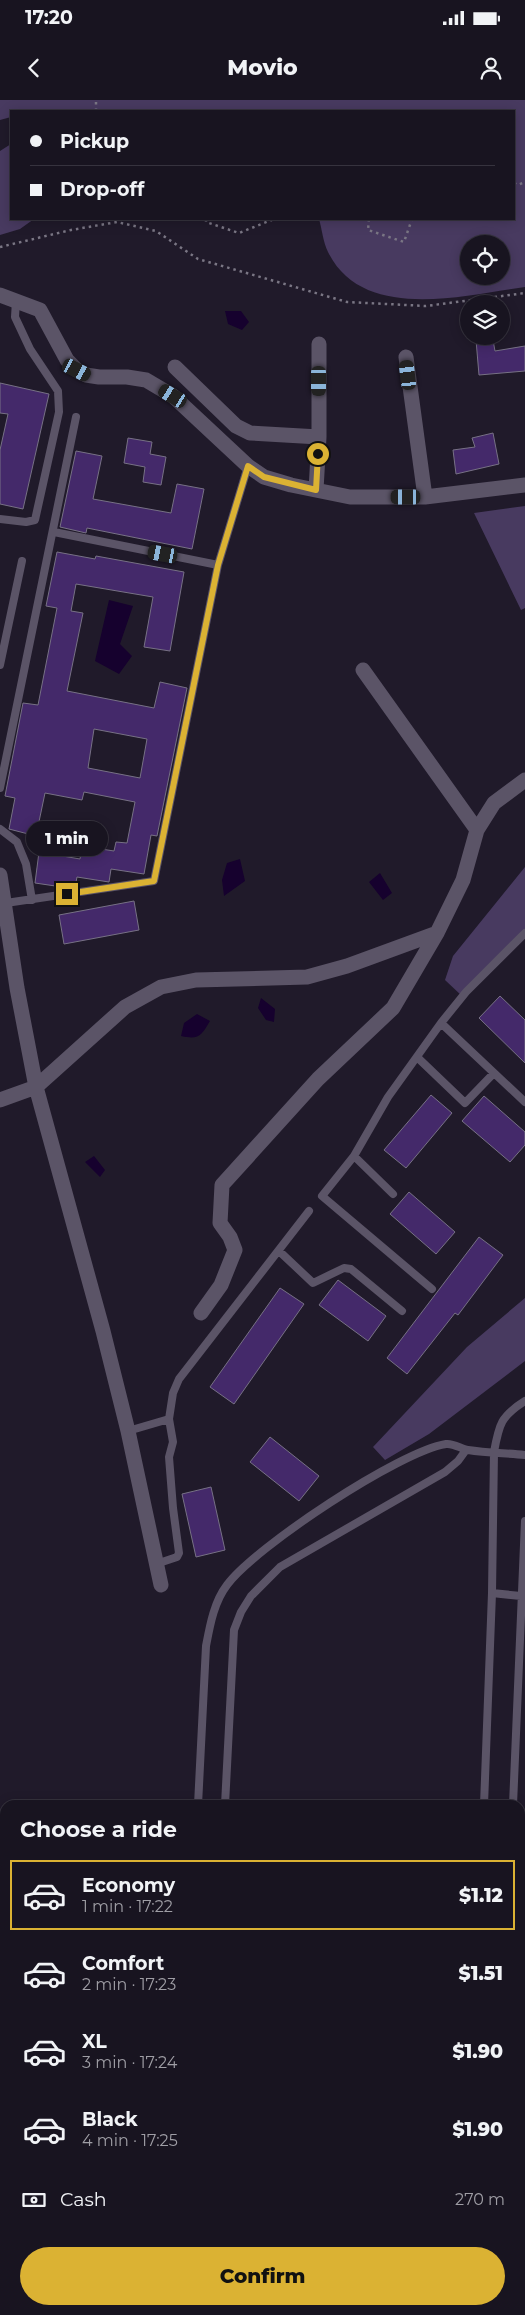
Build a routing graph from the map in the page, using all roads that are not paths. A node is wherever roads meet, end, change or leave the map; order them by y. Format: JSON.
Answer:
{"nodes":[{"id":1,"x":0,"y":295,"type":"edge"},
{"id":2,"x":16,"y":301,"type":"junction"},
{"id":3,"x":319,"y":344,"type":"dead end"},
{"id":4,"x":406,"y":357,"type":"dead end"},
{"id":5,"x":175,"y":367,"type":"dead end"},
{"id":6,"x":76,"y":417,"type":"dead end"},
{"id":7,"x":319,"y":437,"type":"junction"},
{"id":8,"x":248,"y":466,"type":"junction"},
{"id":9,"x":525,"y":485,"type":"edge"},
{"id":10,"x":316,"y":490,"type":"junction"},
{"id":11,"x":424,"y":497,"type":"junction"},
{"id":12,"x":0,"y":519,"type":"edge"},
{"id":13,"x":54,"y":532,"type":"junction"},
{"id":14,"x":22,"y":561,"type":"dead end"},
{"id":15,"x":218,"y":565,"type":"junction"},
{"id":16,"x":0,"y":665,"type":"edge"},
{"id":17,"x":363,"y":670,"type":"dead end"},
{"id":18,"x":525,"y":780,"type":"edge"},
{"id":19,"x":0,"y":788,"type":"edge"},
{"id":20,"x":0,"y":829,"type":"edge"},
{"id":21,"x":477,"y":830,"type":"junction"},
{"id":22,"x":0,"y":875,"type":"edge"},
{"id":23,"x":32,"y":900,"type":"junction"},
{"id":24,"x":6,"y":903,"type":"junction"},
{"id":25,"x":437,"y":933,"type":"junction"},
{"id":26,"x":525,"y":933,"type":"edge"},
{"id":27,"x":441,"y":1023,"type":"junction"},
{"id":28,"x":418,"y":1058,"type":"junction"},
{"id":29,"x":493,"y":1074,"type":"junction"},
{"id":30,"x":36,"y":1087,"type":"junction"},
{"id":31,"x":0,"y":1100,"type":"edge"},
{"id":32,"x":525,"y":1102,"type":"edge"},
{"id":33,"x":354,"y":1156,"type":"junction"},
{"id":34,"x":393,"y":1194,"type":"dead end"},
{"id":35,"x":309,"y":1211,"type":"dead end"},
{"id":36,"x":279,"y":1251,"type":"junction"},
{"id":37,"x":432,"y":1289,"type":"dead end"},
{"id":38,"x":402,"y":1310,"type":"dead end"},
{"id":39,"x":201,"y":1313,"type":"dead end"},
{"id":40,"x":525,"y":1401,"type":"edge"},
{"id":41,"x":169,"y":1419,"type":"junction"},
{"id":42,"x":128,"y":1430,"type":"junction"},
{"id":43,"x":466,"y":1450,"type":"junction"},
{"id":44,"x":494,"y":1452,"type":"junction"},
{"id":45,"x":525,"y":1455,"type":"edge"},
{"id":46,"x":525,"y":1521,"type":"edge"},
{"id":47,"x":156,"y":1564,"type":"junction"},
{"id":48,"x":161,"y":1585,"type":"dead end"},
{"id":49,"x":492,"y":1593,"type":"junction"},
{"id":50,"x":521,"y":1596,"type":"junction"},
{"id":51,"x":198,"y":1800,"type":"edge"},
{"id":52,"x":225,"y":1800,"type":"edge"},
{"id":53,"x":484,"y":1800,"type":"edge"},
{"id":54,"x":513,"y":1800,"type":"edge"}],
"edges":[{"from":1,"to":2,"type":"street"},
{"from":2,"to":8,"type":"street"},
{"from":2,"to":12,"type":"lane"},
{"from":3,"to":7,"type":"street"},
{"from":4,"to":11,"type":"street"},
{"from":5,"to":7,"type":"street"},
{"from":6,"to":13,"type":"lane"},
{"from":7,"to":10,"type":"street"},
{"from":8,"to":10,"type":"street"},
{"from":8,"to":15,"type":"lane"},
{"from":9,"to":11,"type":"street"},
{"from":10,"to":11,"type":"street"},
{"from":13,"to":15,"type":"lane"},
{"from":13,"to":19,"type":"lane"},
{"from":14,"to":16,"type":"lane"},
{"from":15,"to":23,"type":"lane"},
{"from":17,"to":21,"type":"street"},
{"from":18,"to":21,"type":"street"},
{"from":20,"to":23,"type":"lane"},
{"from":21,"to":25,"type":"street"},
{"from":22,"to":24,"type":"street"},
{"from":23,"to":24,"type":"lane"},
{"from":24,"to":30,"type":"street"},
{"from":25,"to":30,"type":"street"},
{"from":25,"to":39,"type":"street"},
{"from":26,"to":27,"type":"lane"},
{"from":27,"to":28,"type":"lane"},
{"from":27,"to":29,"type":"lane"},
{"from":28,"to":29,"type":"lane"},
{"from":28,"to":33,"type":"lane"},
{"from":29,"to":32,"type":"lane"},
{"from":30,"to":31,"type":"street"},
{"from":30,"to":42,"type":"street"},
{"from":33,"to":34,"type":"lane"},
{"from":33,"to":37,"type":"lane"},
{"from":35,"to":36,"type":"lane"},
{"from":36,"to":38,"type":"lane"},
{"from":36,"to":41,"type":"lane"},
{"from":40,"to":44,"type":"lane"},
{"from":41,"to":42,"type":"lane"},
{"from":41,"to":47,"type":"lane"},
{"from":42,"to":47,"type":"street"},
{"from":43,"to":44,"type":"lane"},
{"from":43,"to":51,"type":"lane"},
{"from":43,"to":52,"type":"lane"},
{"from":44,"to":45,"type":"lane"},
{"from":44,"to":49,"type":"lane"},
{"from":46,"to":50,"type":"lane"},
{"from":47,"to":48,"type":"street"},
{"from":49,"to":50,"type":"lane"},
{"from":49,"to":53,"type":"lane"},
{"from":50,"to":54,"type":"lane"}]}
